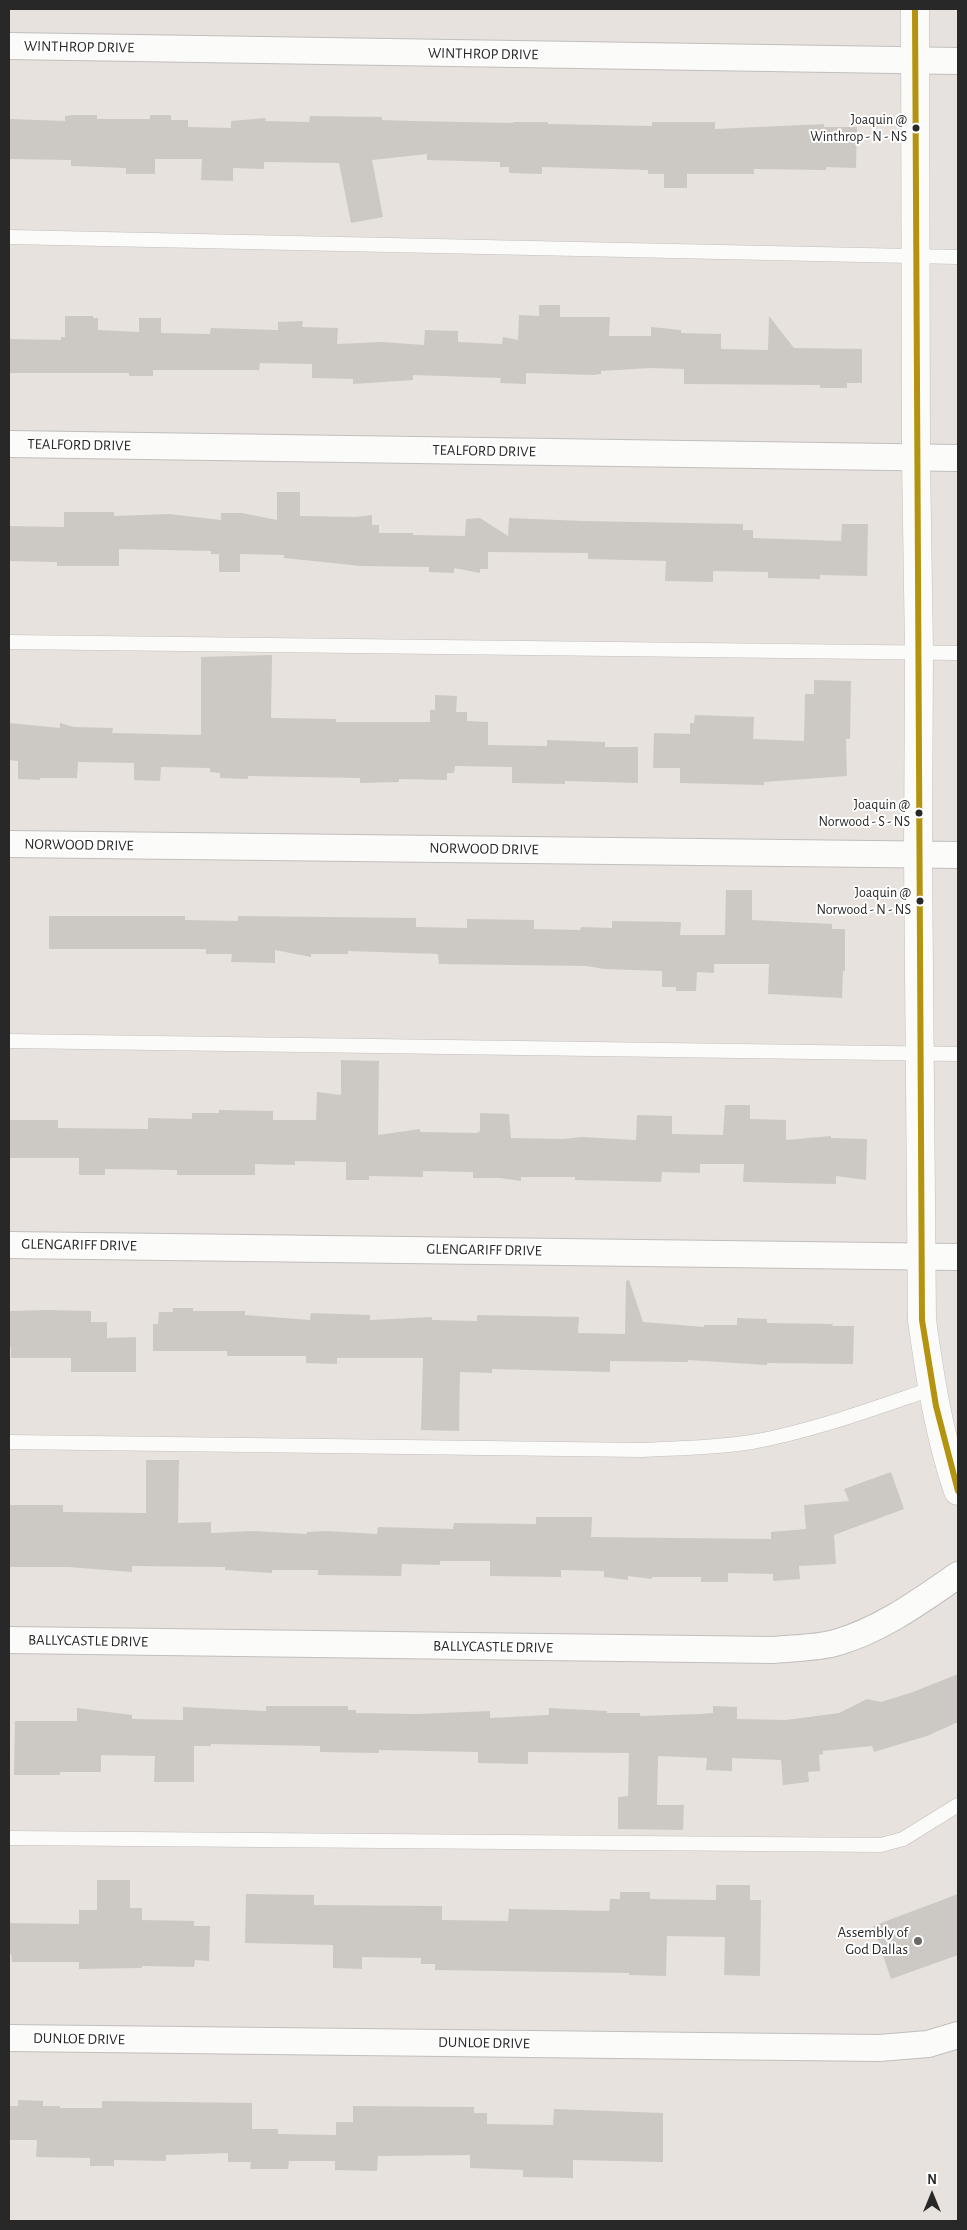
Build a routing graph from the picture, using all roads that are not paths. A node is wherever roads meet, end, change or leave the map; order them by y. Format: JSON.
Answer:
{"nodes":[{"id":1,"x":915,"y":9,"type":"edge"},
{"id":2,"x":9,"y":46,"type":"edge"},
{"id":3,"x":915,"y":60,"type":"junction"},
{"id":4,"x":958,"y":61,"type":"edge"},
{"id":5,"x":9,"y":237,"type":"edge"},
{"id":6,"x":915,"y":257,"type":"junction"},
{"id":7,"x":958,"y":257,"type":"edge"},
{"id":8,"x":9,"y":444,"type":"edge"},
{"id":9,"x":916,"y":458,"type":"junction"},
{"id":10,"x":958,"y":458,"type":"edge"},
{"id":11,"x":9,"y":642,"type":"edge"},
{"id":12,"x":919,"y":652,"type":"junction"},
{"id":13,"x":958,"y":653,"type":"edge"},
{"id":14,"x":9,"y":844,"type":"edge"},
{"id":15,"x":918,"y":854,"type":"junction"},
{"id":16,"x":958,"y":855,"type":"edge"},
{"id":17,"x":9,"y":1041,"type":"edge"},
{"id":18,"x":921,"y":1053,"type":"junction"},
{"id":19,"x":958,"y":1054,"type":"edge"},
{"id":20,"x":9,"y":1245,"type":"edge"},
{"id":21,"x":922,"y":1256,"type":"junction"},
{"id":22,"x":958,"y":1257,"type":"edge"},
{"id":23,"x":931,"y":1389,"type":"junction"},
{"id":24,"x":950,"y":1432,"type":"edge"},
{"id":25,"x":9,"y":1442,"type":"edge"},
{"id":26,"x":958,"y":1492,"type":"edge"},
{"id":27,"x":958,"y":1575,"type":"edge"},
{"id":28,"x":9,"y":1640,"type":"edge"},
{"id":29,"x":958,"y":1805,"type":"edge"},
{"id":30,"x":9,"y":1838,"type":"edge"},
{"id":31,"x":958,"y":2035,"type":"edge"},
{"id":32,"x":9,"y":2038,"type":"edge"}],
"edges":[{"from":1,"to":3,"type":"street"},
{"from":2,"to":3,"type":"street","name":"WINTHROP DRIVE"},
{"from":3,"to":4,"type":"street","name":"WINTHROP DRIVE"},
{"from":3,"to":6,"type":"street"},
{"from":5,"to":6,"type":"lane"},
{"from":6,"to":7,"type":"lane"},
{"from":6,"to":9,"type":"street"},
{"from":8,"to":9,"type":"street","name":"TEALFORD DRIVE"},
{"from":9,"to":10,"type":"street","name":"TEALFORD DRIVE"},
{"from":9,"to":12,"type":"street"},
{"from":11,"to":12,"type":"lane"},
{"from":12,"to":13,"type":"lane"},
{"from":12,"to":15,"type":"street"},
{"from":14,"to":15,"type":"street","name":"NORWOOD DRIVE"},
{"from":15,"to":16,"type":"street","name":"NORWOOD DRIVE"},
{"from":15,"to":18,"type":"street"},
{"from":17,"to":18,"type":"lane"},
{"from":18,"to":19,"type":"lane"},
{"from":18,"to":21,"type":"street"},
{"from":20,"to":21,"type":"street","name":"GLENGARIFF DRIVE"},
{"from":21,"to":22,"type":"street","name":"GLENGARIFF DRIVE"},
{"from":21,"to":23,"type":"street"},
{"from":23,"to":24,"type":"street"},
{"from":23,"to":25,"type":"lane"},
{"from":24,"to":26,"type":"street"},
{"from":27,"to":28,"type":"street","name":"BALLYCASTLE DRIVE"},
{"from":29,"to":30,"type":"lane"},
{"from":31,"to":32,"type":"street","name":"DUNLOE DRIVE"}]}
